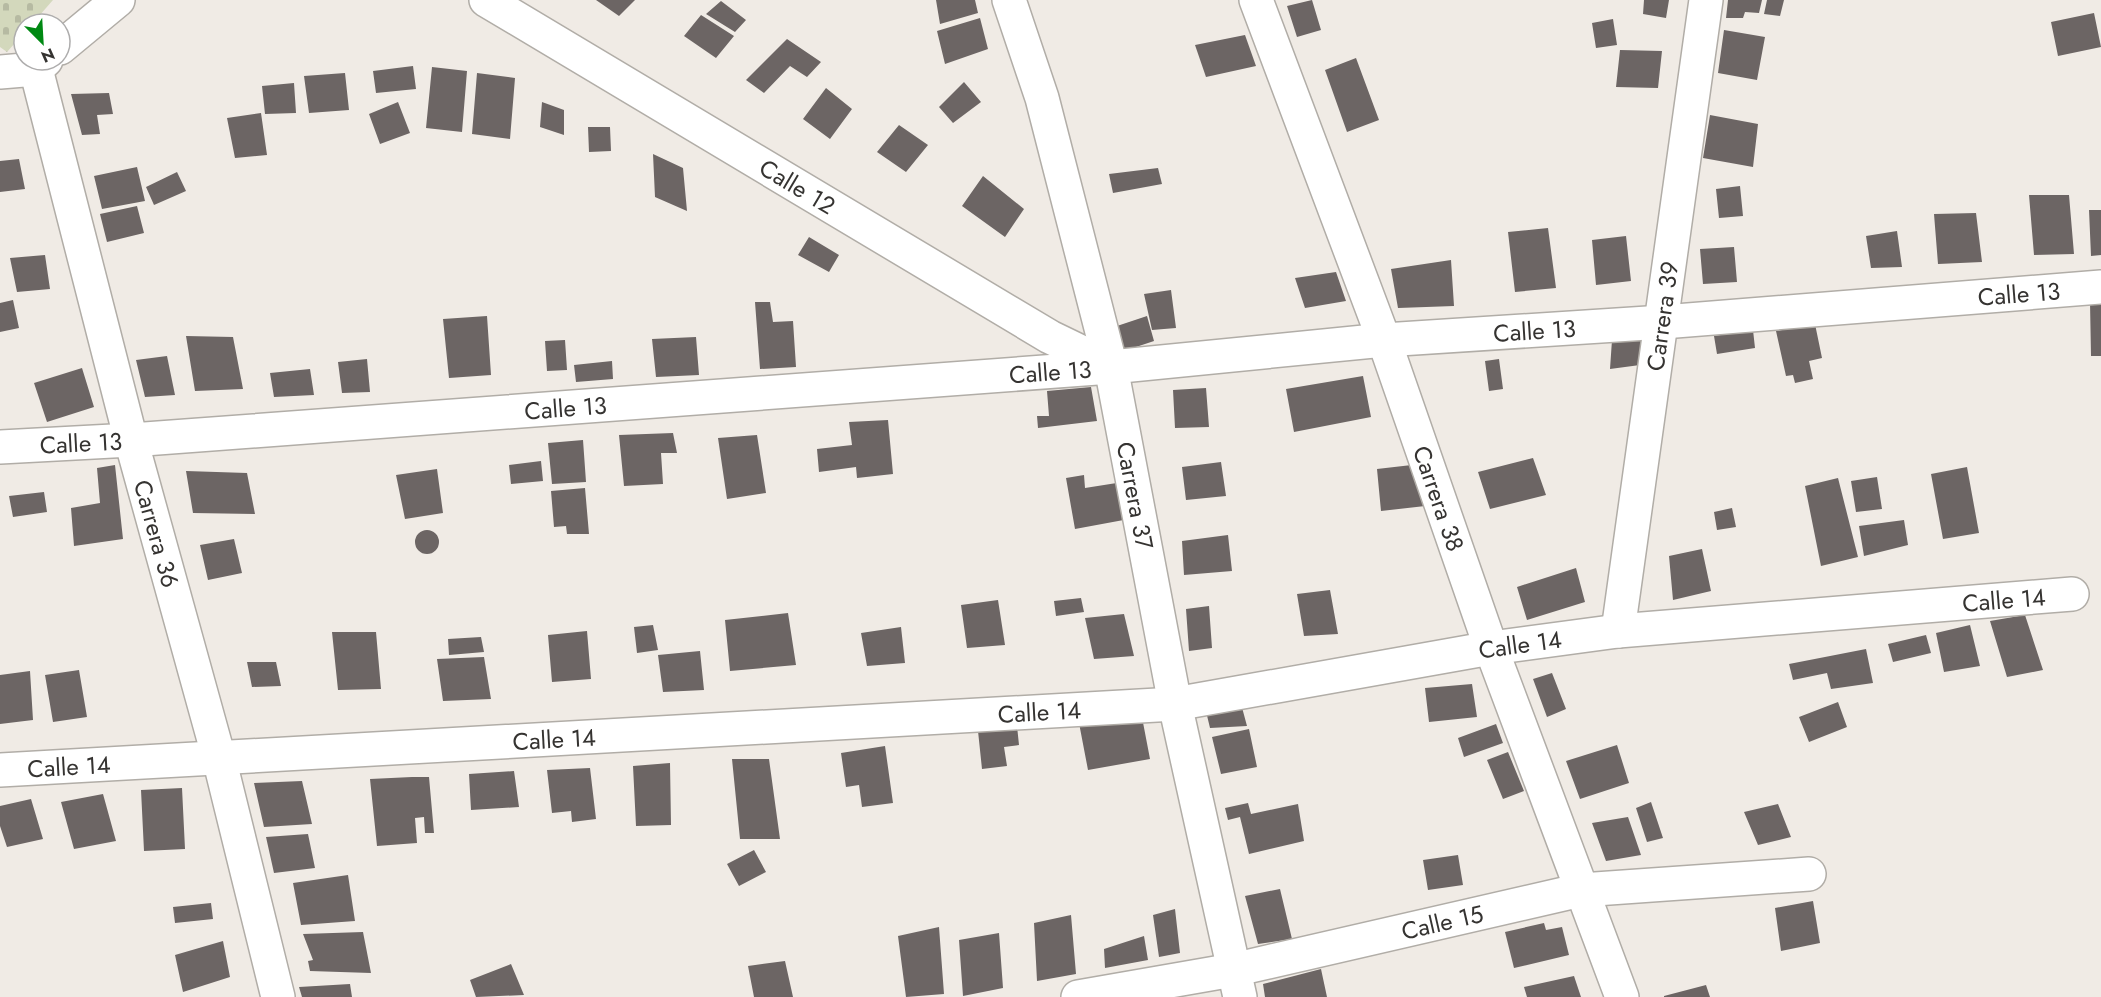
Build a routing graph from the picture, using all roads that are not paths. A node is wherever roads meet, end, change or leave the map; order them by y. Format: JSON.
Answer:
{"nodes":[{"id":1,"x":118,"y":0,"type":"edge"},
{"id":2,"x":486,"y":0,"type":"edge"},
{"id":3,"x":1009,"y":0,"type":"edge"},
{"id":4,"x":1256,"y":0,"type":"edge"},
{"id":5,"x":1706,"y":0,"type":"edge"},
{"id":6,"x":72,"y":38,"type":"edge"},
{"id":7,"x":50,"y":72,"type":"edge"},
{"id":8,"x":2101,"y":287,"type":"edge"},
{"id":9,"x":1663,"y":322,"type":"junction"},
{"id":10,"x":1384,"y":339,"type":"junction"},
{"id":11,"x":1111,"y":367,"type":"junction"},
{"id":12,"x":131,"y":440,"type":"junction"},
{"id":13,"x":0,"y":447,"type":"edge"},
{"id":14,"x":2072,"y":594,"type":"dead end"},
{"id":15,"x":1618,"y":631,"type":"junction"},
{"id":16,"x":1491,"y":648,"type":"junction"},
{"id":17,"x":1175,"y":704,"type":"junction"},
{"id":18,"x":219,"y":758,"type":"junction"},
{"id":19,"x":0,"y":770,"type":"edge"},
{"id":20,"x":1809,"y":874,"type":"dead end"},
{"id":21,"x":1581,"y":890,"type":"junction"},
{"id":22,"x":1236,"y":983,"type":"edge"},
{"id":23,"x":278,"y":997,"type":"edge"},
{"id":24,"x":1078,"y":997,"type":"edge"},
{"id":25,"x":1622,"y":997,"type":"edge"}],
"edges":[{"from":1,"to":6,"type":"street"},
{"from":2,"to":11,"type":"street","name":"Calle 12"},
{"from":3,"to":11,"type":"street","name":"Carrera 37"},
{"from":4,"to":10,"type":"street","name":"Carrera 38"},
{"from":5,"to":9,"type":"street","name":"Carrera 39"},
{"from":7,"to":12,"type":"street","name":"Carrera 36"},
{"from":8,"to":9,"type":"street","name":"Calle 13"},
{"from":9,"to":10,"type":"street","name":"Calle 13"},
{"from":9,"to":15,"type":"street","name":"Carrera 39"},
{"from":10,"to":11,"type":"street","name":"Calle 13"},
{"from":10,"to":16,"type":"street","name":"Carrera 38"},
{"from":11,"to":12,"type":"street","name":"Calle 13"},
{"from":11,"to":17,"type":"street","name":"Carrera 37"},
{"from":12,"to":13,"type":"street","name":"Calle 13"},
{"from":12,"to":18,"type":"street","name":"Carrera 36"},
{"from":14,"to":15,"type":"street","name":"Calle 14"},
{"from":15,"to":16,"type":"street","name":"Calle 14"},
{"from":16,"to":17,"type":"street","name":"Calle 14"},
{"from":16,"to":21,"type":"street","name":"Carrera 38"},
{"from":17,"to":18,"type":"street","name":"Calle 14"},
{"from":17,"to":22,"type":"street","name":"Carrera 37"},
{"from":18,"to":19,"type":"street","name":"Calle 14"},
{"from":18,"to":23,"type":"street","name":"Carrera 36"},
{"from":20,"to":21,"type":"street","name":"Calle 15"},
{"from":21,"to":22,"type":"street","name":"Calle 15"},
{"from":21,"to":25,"type":"street","name":"Carrera 38"},
{"from":22,"to":24,"type":"street","name":"Calle 15"}]}
